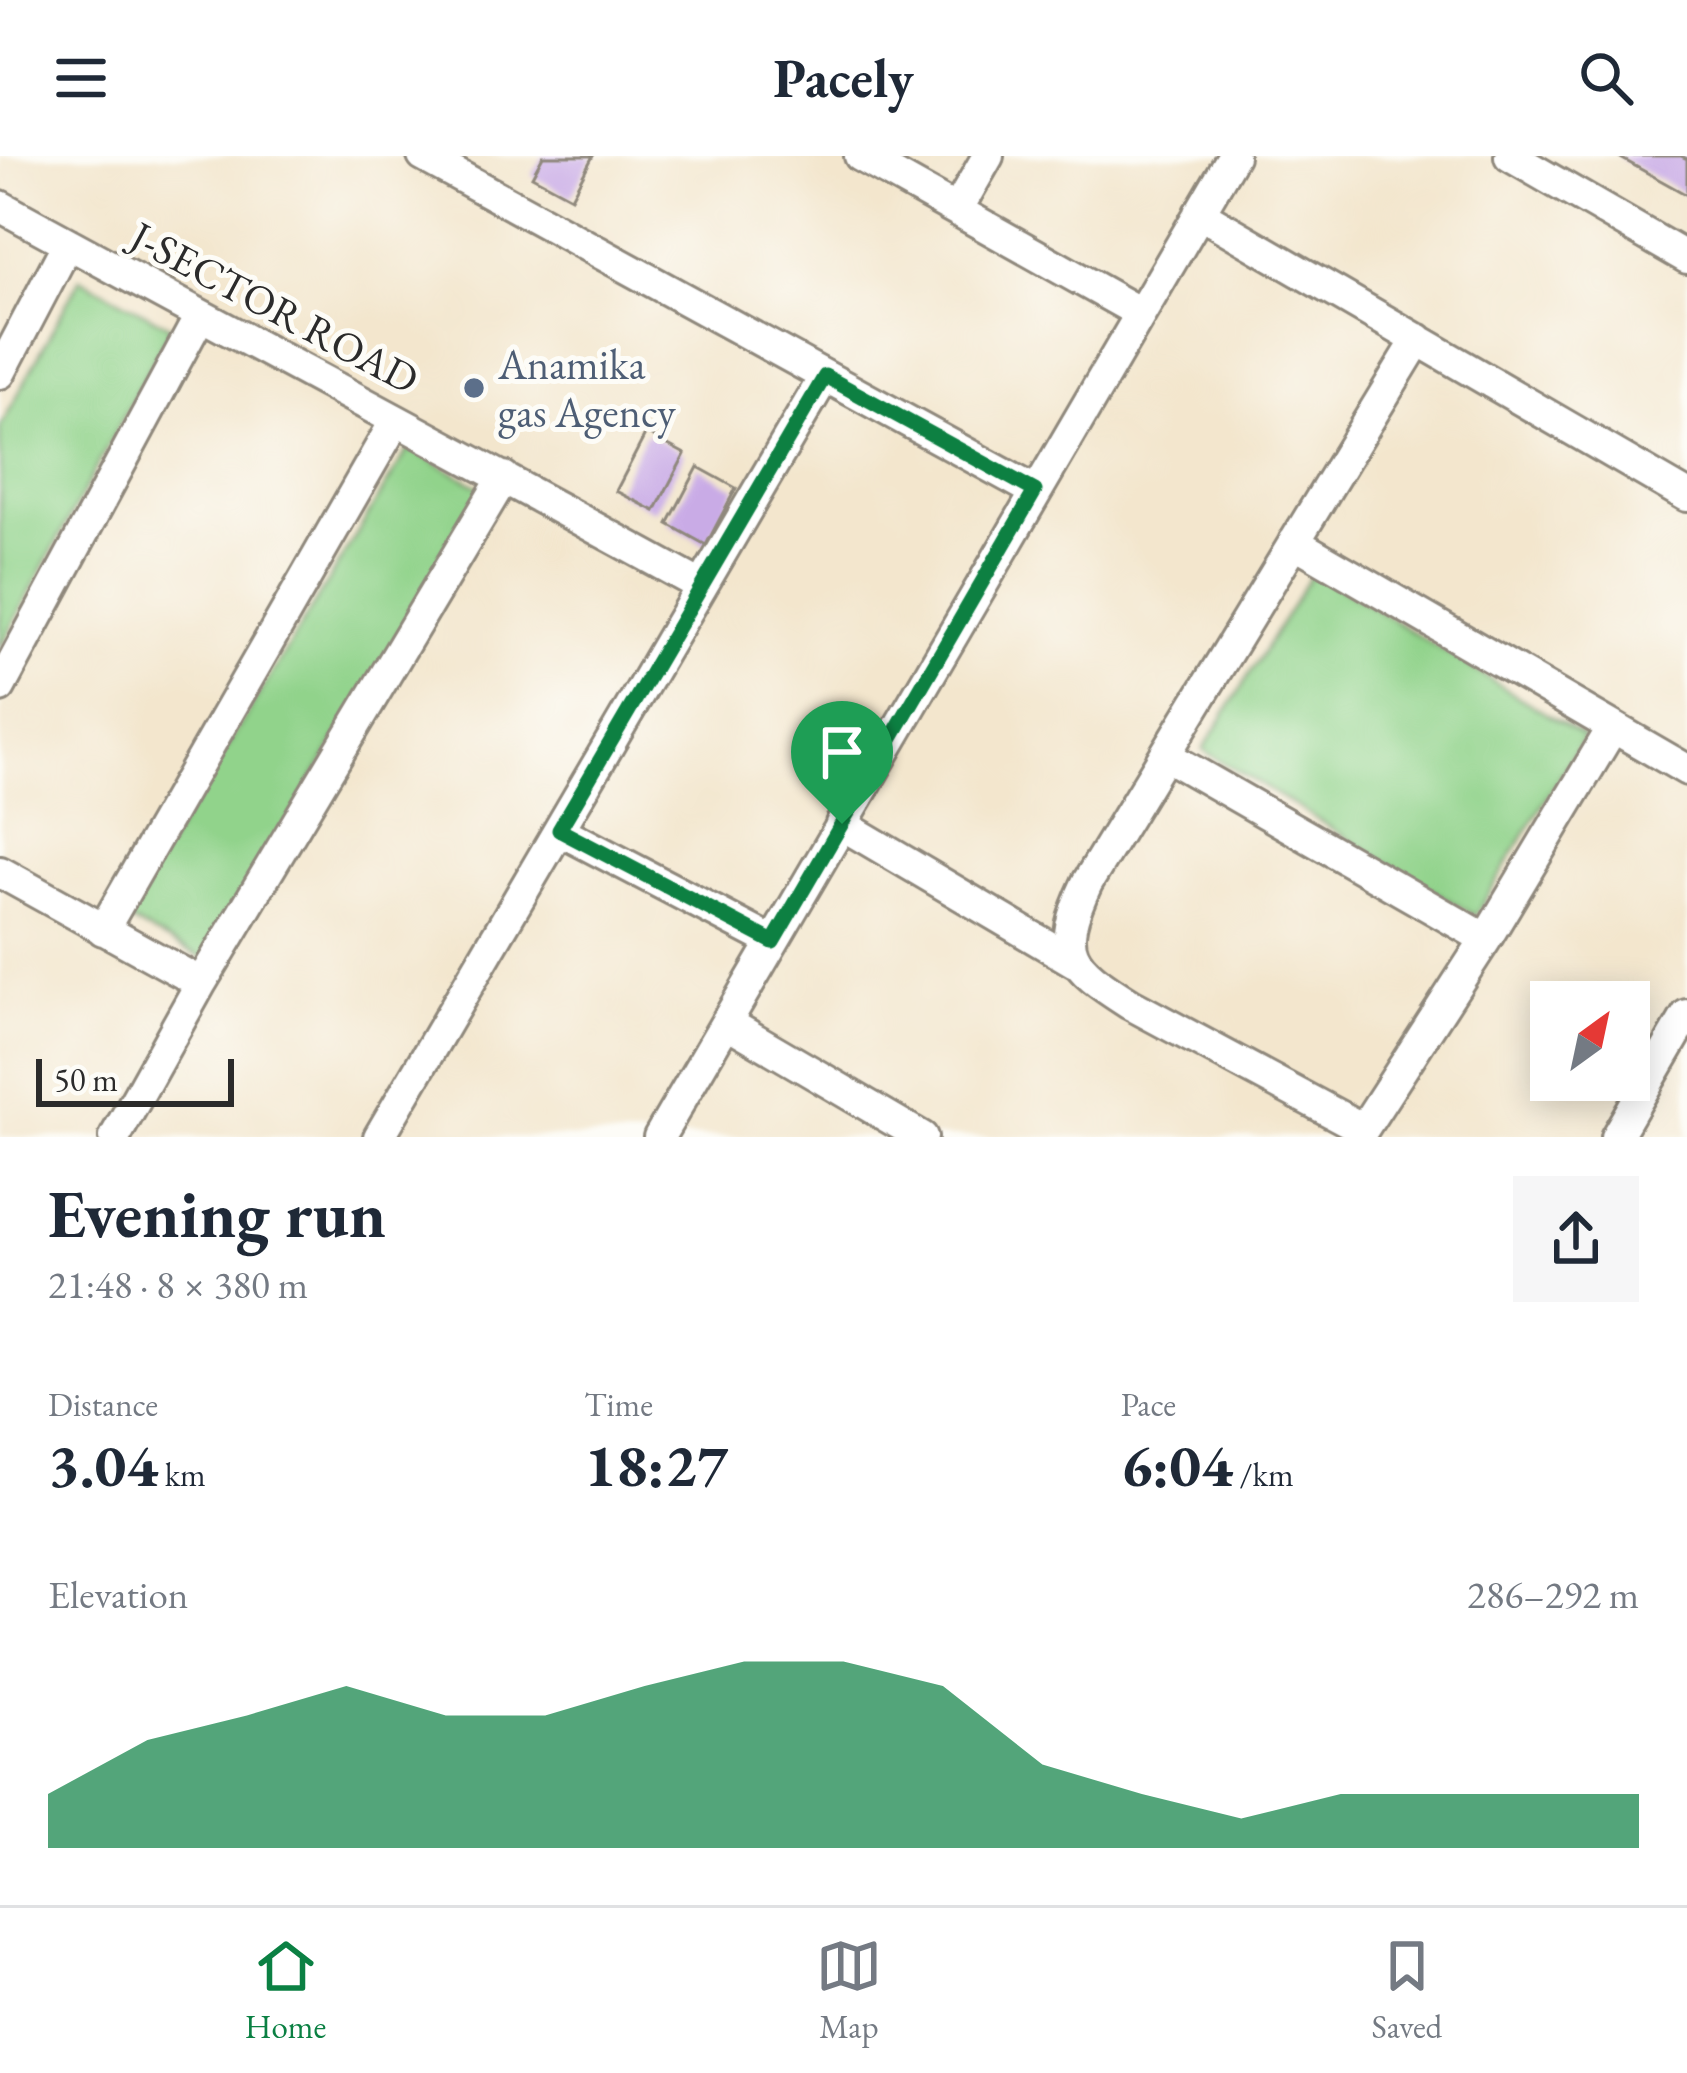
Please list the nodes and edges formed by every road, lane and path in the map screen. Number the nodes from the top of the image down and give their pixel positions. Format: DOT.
graph roads {
  1 [pos="423,156"];
  2 [pos="860,156"];
  3 [pos="988,156"];
  4 [pos="1233,156"];
  5 [pos="1510,156"];
  6 [pos="460,165"];
  7 [pos="0,206"];
  8 [pos="957,210"];
  9 [pos="1199,213"];
  10 [pos="68,243"];
  11 [pos="1683,246"];
  12 [pos="1140,313"];
  13 [pos="200,316"];
  14 [pos="1418,339"];
  15 [pos="0,373"];
  16 [pos="825,376"];
  17 [pos="396,420"];
  18 [pos="504,477"];
  19 [pos="1035,491"];
  20 [pos="1687,496"];
  21 [pos="1294,542"];
  22 [pos="701,586"];
  23 [pos="0,687"];
  24 [pos="1613,727"];
  25 [pos="1165,755"];
  26 [pos="1687,770"];
  27 [pos="842,824"];
  28 [pos="559,830"];
  29 [pos="0,872"];
  30 [pos="103,930"];
  31 [pos="1486,939"];
  32 [pos="773,942"];
  33 [pos="1075,962"];
  34 [pos="201,983"];
  35 [pos="1687,1015"];
  36 [pos="726,1022"];
  37 [pos="1360,1133"];
  38 [pos="115,1137"];
  39 [pos="379,1137"];
  40 [pos="659,1137"];
  41 [pos="922,1137"];
  42 [pos="1616,1137"];
  1 -- 6 [label="street"];
  2 -- 8 [label="street"];
  3 -- 8 [label="street"];
  4 -- 9 [label="street"];
  5 -- 11 [label="street"];
  6 -- 16 [label="street"];
  7 -- 10 [label="street, J-SECTOR ROAD"];
  8 -- 12 [label="street"];
  9 -- 12 [label="street"];
  9 -- 14 [label="street"];
  10 -- 13 [label="street, J-SECTOR ROAD"];
  10 -- 15 [label="street"];
  12 -- 19 [label="street"];
  13 -- 17 [label="street, J-SECTOR ROAD"];
  13 -- 23 [label="street"];
  14 -- 20 [label="street"];
  14 -- 21 [label="street"];
  16 -- 19 [label="street"];
  16 -- 22 [label="street"];
  17 -- 18 [label="street, J-SECTOR ROAD"];
  17 -- 30 [label="street"];
  18 -- 22 [label="street, J-SECTOR ROAD"];
  18 -- 34 [label="street"];
  19 -- 27 [label="street"];
  21 -- 24 [label="street"];
  21 -- 25 [label="street"];
  22 -- 28 [label="street"];
  24 -- 26 [label="street"];
  24 -- 31 [label="street"];
  25 -- 31 [label="street"];
  25 -- 33 [label="street"];
  27 -- 32 [label="street"];
  27 -- 33 [label="street"];
  28 -- 32 [label="street"];
  28 -- 39 [label="street"];
  29 -- 30 [label="street"];
  30 -- 34 [label="street"];
  31 -- 37 [label="street"];
  32 -- 36 [label="street"];
  33 -- 37 [label="street"];
  34 -- 38 [label="street"];
  35 -- 42 [label="street"];
  36 -- 40 [label="street"];
  36 -- 41 [label="street"];
}
